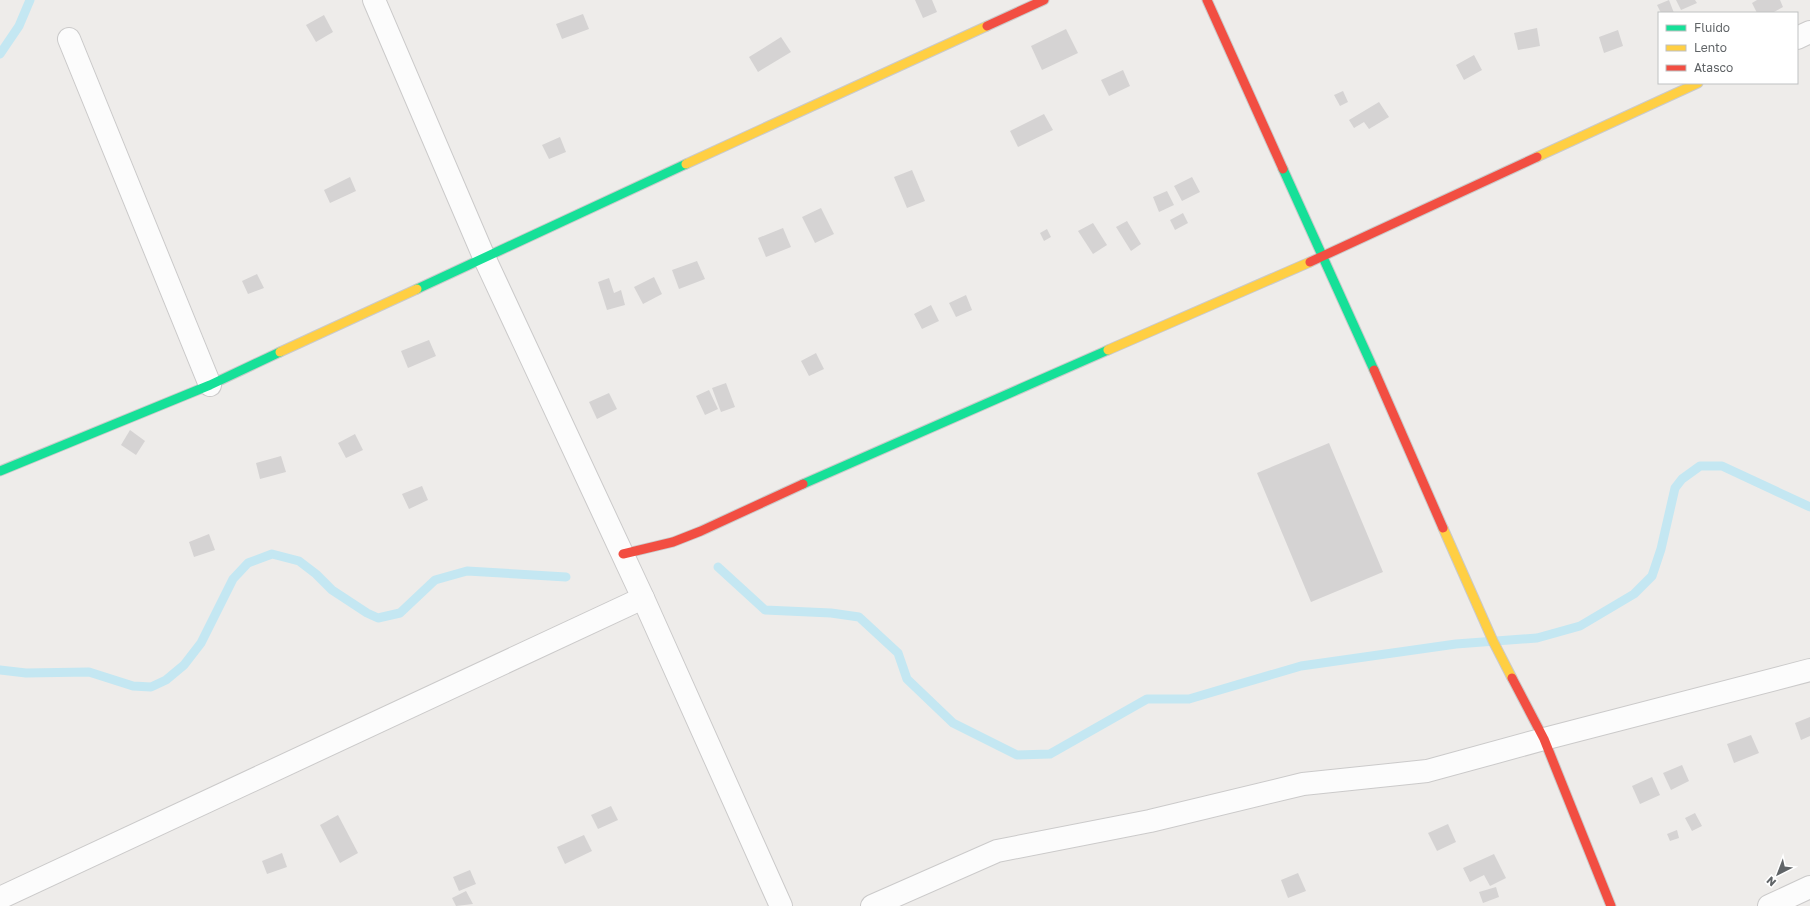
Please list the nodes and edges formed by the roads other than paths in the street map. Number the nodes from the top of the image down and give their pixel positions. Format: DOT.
graph roads {
  1 [pos="374,0"];
  2 [pos="1044,0"];
  3 [pos="1207,0"];
  4 [pos="1810,32"];
  5 [pos="1798,38"];
  6 [pos="69,39"];
  7 [pos="1696,84"];
  8 [pos="1323,256"];
  9 [pos="484,257"];
  10 [pos="210,385"];
  11 [pos="0,471"];
  12 [pos="623,554"];
  13 [pos="643,598"];
  14 [pos="1810,670"];
  15 [pos="1544,739"];
  16 [pos="1810,887"];
  17 [pos="0,898"];
  18 [pos="781,906"];
  19 [pos="872,906"];
  20 [pos="1611,906"];
  21 [pos="1769,906"];
  1 -- 9 [label="street"];
  2 -- 9 [label="street"];
  3 -- 8 [label="street"];
  4 -- 5 [label="street"];
  6 -- 10 [label="street"];
  7 -- 8 [label="street"];
  8 -- 12 [label="street"];
  8 -- 15 [label="street"];
  9 -- 10 [label="street"];
  9 -- 12 [label="street"];
  10 -- 11 [label="street"];
  12 -- 13 [label="street"];
  13 -- 17 [label="street"];
  13 -- 18 [label="street"];
  14 -- 15 [label="street"];
  15 -- 19 [label="street"];
  15 -- 20 [label="street"];
  16 -- 21 [label="street"];
}
